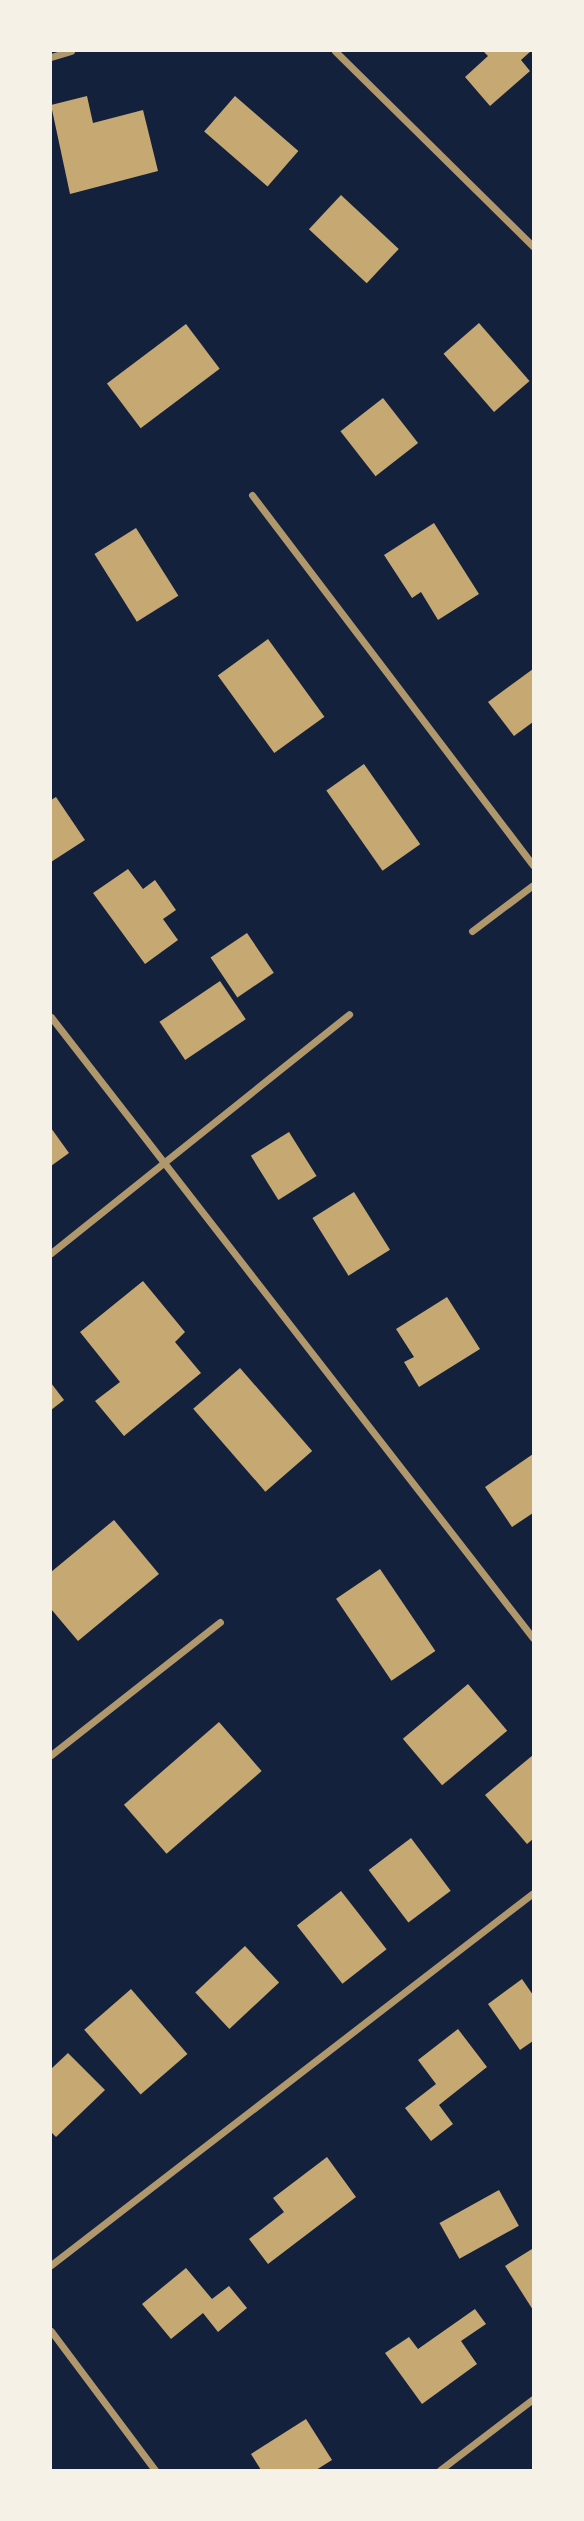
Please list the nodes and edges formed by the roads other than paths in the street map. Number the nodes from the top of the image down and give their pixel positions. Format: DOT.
graph roads {
  1 [pos="71,51"];
  2 [pos="335,51"];
  3 [pos="51,57"];
  4 [pos="533,246"];
  5 [pos="252,495"];
  6 [pos="533,865"];
  7 [pos="533,885"];
  8 [pos="472,932"];
  9 [pos="349,1014"];
  10 [pos="51,1017"];
  11 [pos="166,1164"];
  12 [pos="51,1252"];
  13 [pos="220,1622"];
  14 [pos="533,1638"];
  15 [pos="51,1755"];
  16 [pos="533,1893"];
  17 [pos="51,2264"];
  18 [pos="51,2331"];
  19 [pos="533,2399"];
  20 [pos="156,2470"];
  21 [pos="440,2470"];
  1 -- 3 [label="street"];
  2 -- 4 [label="street"];
  5 -- 6 [label="street"];
  7 -- 8 [label="street"];
  9 -- 11 [label="street"];
  10 -- 11 [label="street"];
  11 -- 12 [label="street"];
  11 -- 14 [label="street"];
  13 -- 15 [label="street"];
  16 -- 17 [label="street"];
  18 -- 20 [label="street"];
  19 -- 21 [label="street"];
}
